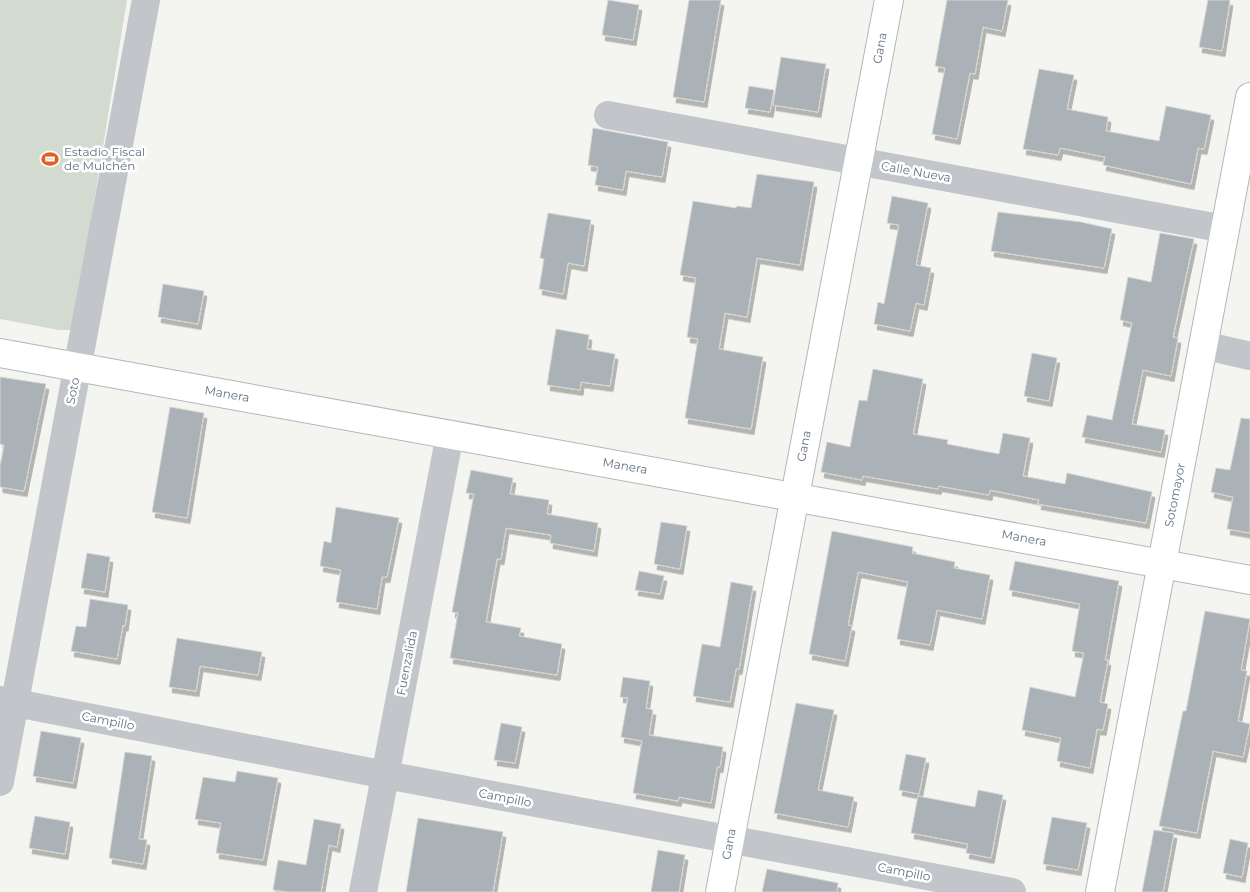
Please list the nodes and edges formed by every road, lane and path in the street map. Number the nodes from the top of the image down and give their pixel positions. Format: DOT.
graph roads {
  1 [pos="146,0"];
  2 [pos="889,0"];
  3 [pos="1250,97"];
  4 [pos="608,115"];
  5 [pos="858,161"];
  6 [pos="1225,229"];
  7 [pos="1203,345"];
  8 [pos="0,353"];
  9 [pos="1250,356"];
  10 [pos="78,367"];
  11 [pos="450,434"];
  12 [pos="795,497"];
  13 [pos="1162,563"];
  14 [pos="1250,580"];
  15 [pos="7,701"];
  16 [pos="386,775"];
  17 [pos="0,782"];
  18 [pos="730,840"];
  19 [pos="363,892"];
  20 [pos="720,892"];
  21 [pos="1012,892"];
  22 [pos="1100,892"];
  1 -- 10 [label="street, Soto"];
  2 -- 5 [label="street, Gana"];
  3 -- 6 [label="street, Sotomayor"];
  4 -- 5 [label="street, Calle Nueva"];
  5 -- 6 [label="street, Calle Nueva"];
  5 -- 12 [label="street, Gana"];
  6 -- 7 [label="street, Sotomayor"];
  7 -- 9 [label="street"];
  7 -- 13 [label="street, Sotomayor"];
  8 -- 10 [label="street, Manera"];
  10 -- 11 [label="street, Manera"];
  10 -- 15 [label="street, Soto"];
  11 -- 12 [label="street, Manera"];
  11 -- 16 [label="street, Fuenzalida"];
  12 -- 13 [label="street, Manera"];
  12 -- 18 [label="street, Gana"];
  13 -- 14 [label="street, Manera"];
  13 -- 22 [label="street, Sotomayor"];
  15 -- 16 [label="street, Campillo"];
  15 -- 17 [label="street, Soto"];
  16 -- 18 [label="street, Campillo"];
  16 -- 19 [label="street, Fuenzalida"];
  18 -- 20 [label="street, Gana"];
  18 -- 21 [label="street, Campillo"];
}
